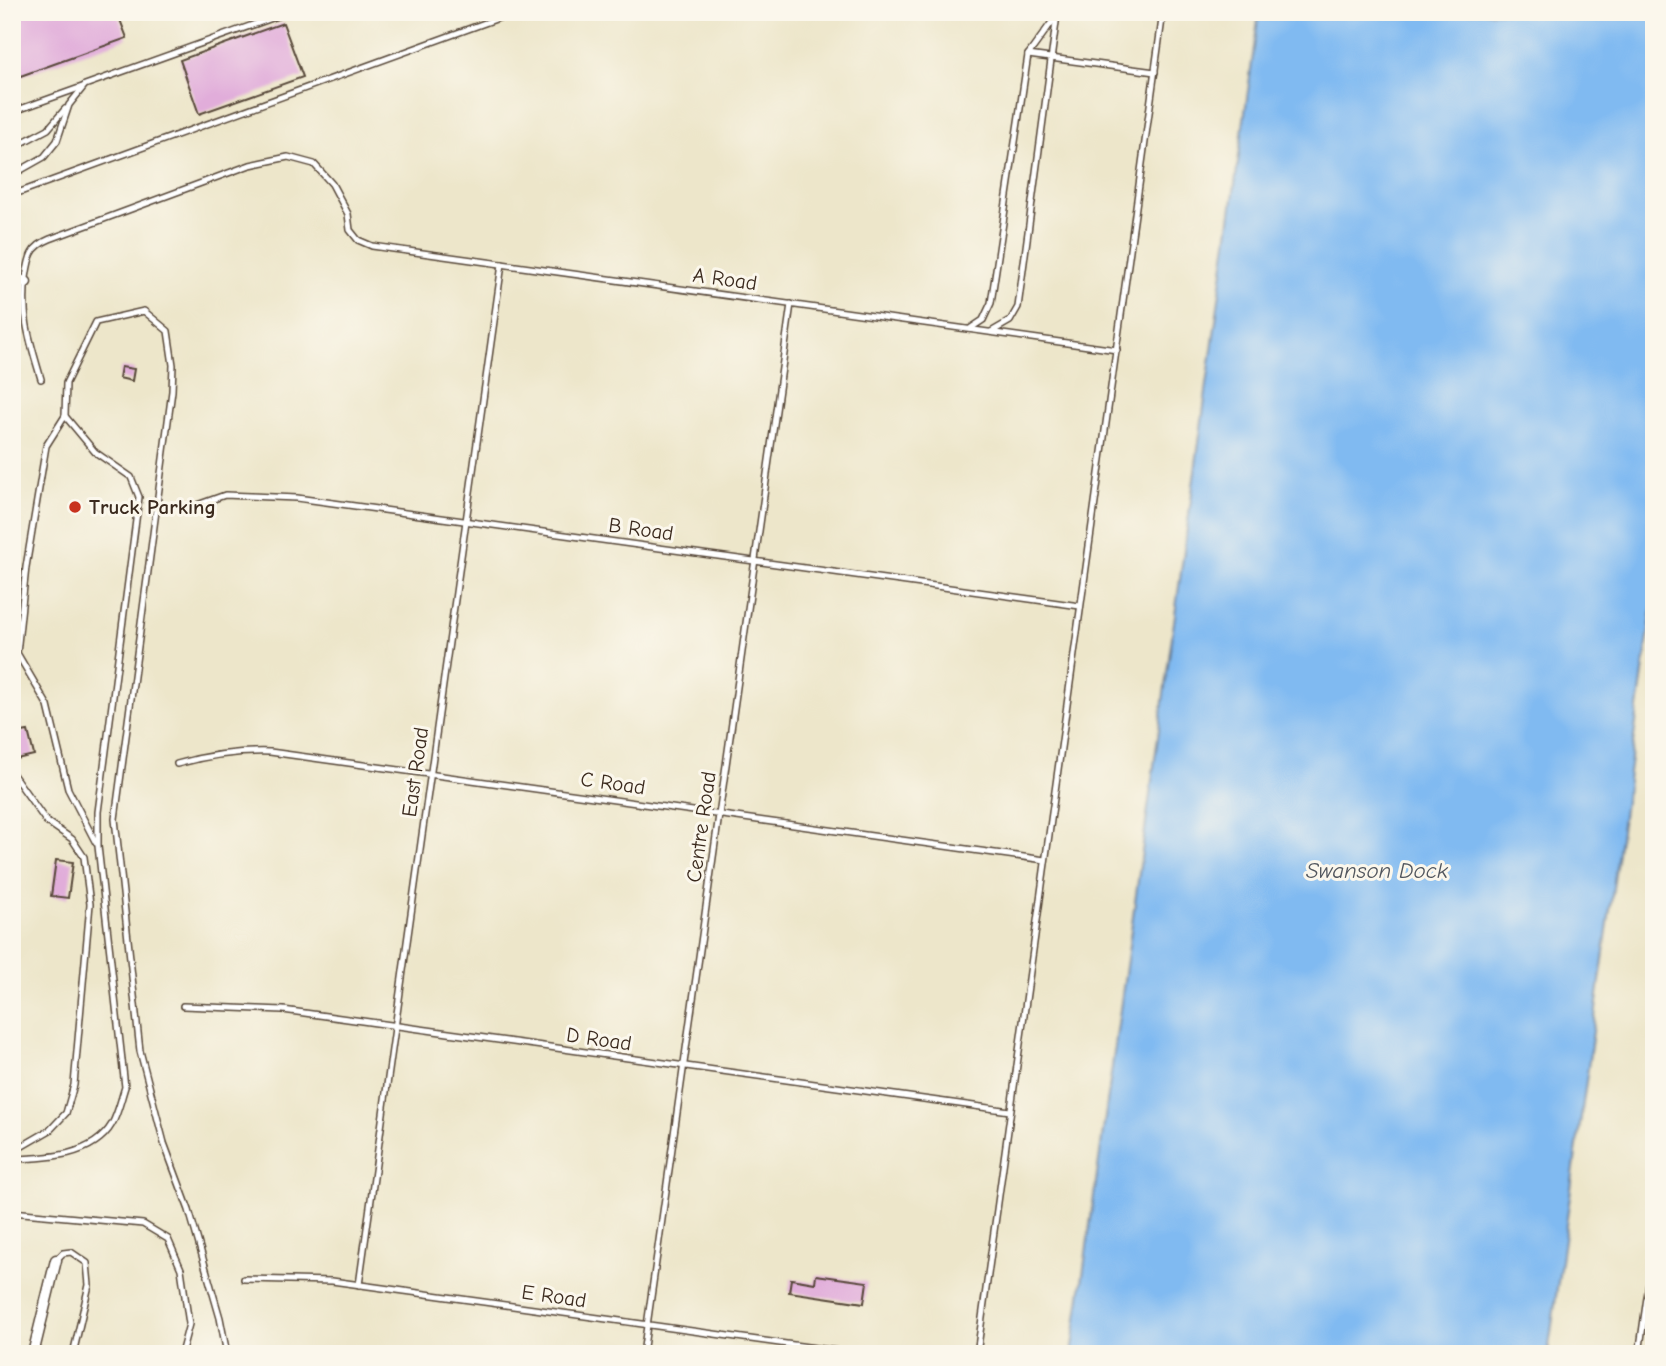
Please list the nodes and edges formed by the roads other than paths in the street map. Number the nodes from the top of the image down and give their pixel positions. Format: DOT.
graph roads {
  1 [pos="289,12"];
  2 [pos="515,12"];
  3 [pos="1163,12"];
  4 [pos="1057,14"];
  5 [pos="1028,55"];
  6 [pos="1052,58"];
  7 [pos="1155,72"];
  8 [pos="85,85"];
  9 [pos="69,105"];
  10 [pos="12,112"];
  11 [pos="12,148"];
  12 [pos="12,175"];
  13 [pos="12,195"];
  14 [pos="502,264"];
  15 [pos="12,278"];
  16 [pos="26,282"];
  17 [pos="12,286"];
  18 [pos="791,304"];
  19 [pos="964,329"];
  20 [pos="990,332"];
  21 [pos="1116,350"];
  22 [pos="41,379"];
  23 [pos="65,415"];
  24 [pos="197,505"];
  25 [pos="466,521"];
  26 [pos="755,560"];
  27 [pos="1080,606"];
  28 [pos="177,764"];
  29 [pos="12,773"];
  30 [pos="431,774"];
  31 [pos="719,813"];
  32 [pos="98,846"];
  33 [pos="1045,860"];
  34 [pos="183,1006"];
  35 [pos="395,1026"];
  36 [pos="684,1067"];
  37 [pos="1010,1111"];
  38 [pos="12,1152"];
  39 [pos="12,1159"];
  40 [pos="12,1212"];
  41 [pos="1654,1248"];
  42 [pos="56,1260"];
  43 [pos="244,1279"];
  44 [pos="359,1284"];
  45 [pos="1644,1314"];
  46 [pos="1654,1315"];
  47 [pos="647,1326"];
  48 [pos="33,1354"];
  49 [pos="73,1354"];
  50 [pos="181,1354"];
  51 [pos="227,1354"];
  52 [pos="643,1354"];
  53 [pos="859,1354"];
  54 [pos="977,1354"];
  55 [pos="1639,1354"];
  1 -- 8 [label="lane"];
  2 -- 13 [label="lane"];
  3 -- 7 [label="lane"];
  4 -- 5 [label="lane"];
  4 -- 6 [label="lane"];
  5 -- 6 [label="lane"];
  5 -- 19 [label="lane"];
  6 -- 7 [label="lane"];
  6 -- 20 [label="lane"];
  7 -- 21 [label="lane"];
  8 -- 9 [label="lane"];
  8 -- 10 [label="lane"];
  9 -- 11 [label="lane"];
  9 -- 12 [label="lane"];
  14 -- 16 [label="lane, A Road"];
  14 -- 18 [label="lane, A Road"];
  14 -- 25 [label="lane, East Road"];
  15 -- 16 [label="street"];
  16 -- 17 [label="street"];
  16 -- 22 [label="lane, A Road"];
  18 -- 19 [label="lane, A Road"];
  18 -- 26 [label="lane, Centre Road"];
  19 -- 20 [label="lane, A Road"];
  20 -- 21 [label="lane, A Road"];
  21 -- 27 [label="lane"];
  23 -- 32 [label="lane"];
  23 -- 32 [label="lane"];
  23 -- 51 [label="lane"];
  24 -- 25 [label="lane, B Road"];
  25 -- 26 [label="lane, B Road"];
  25 -- 30 [label="lane, East Road"];
  26 -- 27 [label="lane, B Road"];
  26 -- 31 [label="lane, Centre Road"];
  27 -- 33 [label="lane"];
  28 -- 30 [label="lane, C Road"];
  29 -- 38 [label="lane"];
  30 -- 31 [label="lane, C Road"];
  30 -- 35 [label="lane, East Road"];
  31 -- 33 [label="lane, C Road"];
  31 -- 36 [label="lane, Centre Road"];
  32 -- 39 [label="lane"];
  33 -- 37 [label="lane"];
  34 -- 35 [label="lane, D Road"];
  35 -- 36 [label="lane, D Road"];
  35 -- 44 [label="lane, East Road"];
  36 -- 37 [label="lane, D Road"];
  36 -- 47 [label="lane, Centre Road"];
  37 -- 54 [label="lane"];
  40 -- 50 [label="lane"];
  41 -- 45 [label="lane"];
  42 -- 48 [label="street"];
  42 -- 49 [label="lane"];
  43 -- 44 [label="lane, E Road"];
  44 -- 47 [label="lane, E Road"];
  45 -- 46 [label="lane"];
  45 -- 55 [label="lane"];
  47 -- 52 [label="lane, Centre Road"];
  47 -- 53 [label="lane, E Road"];
}
